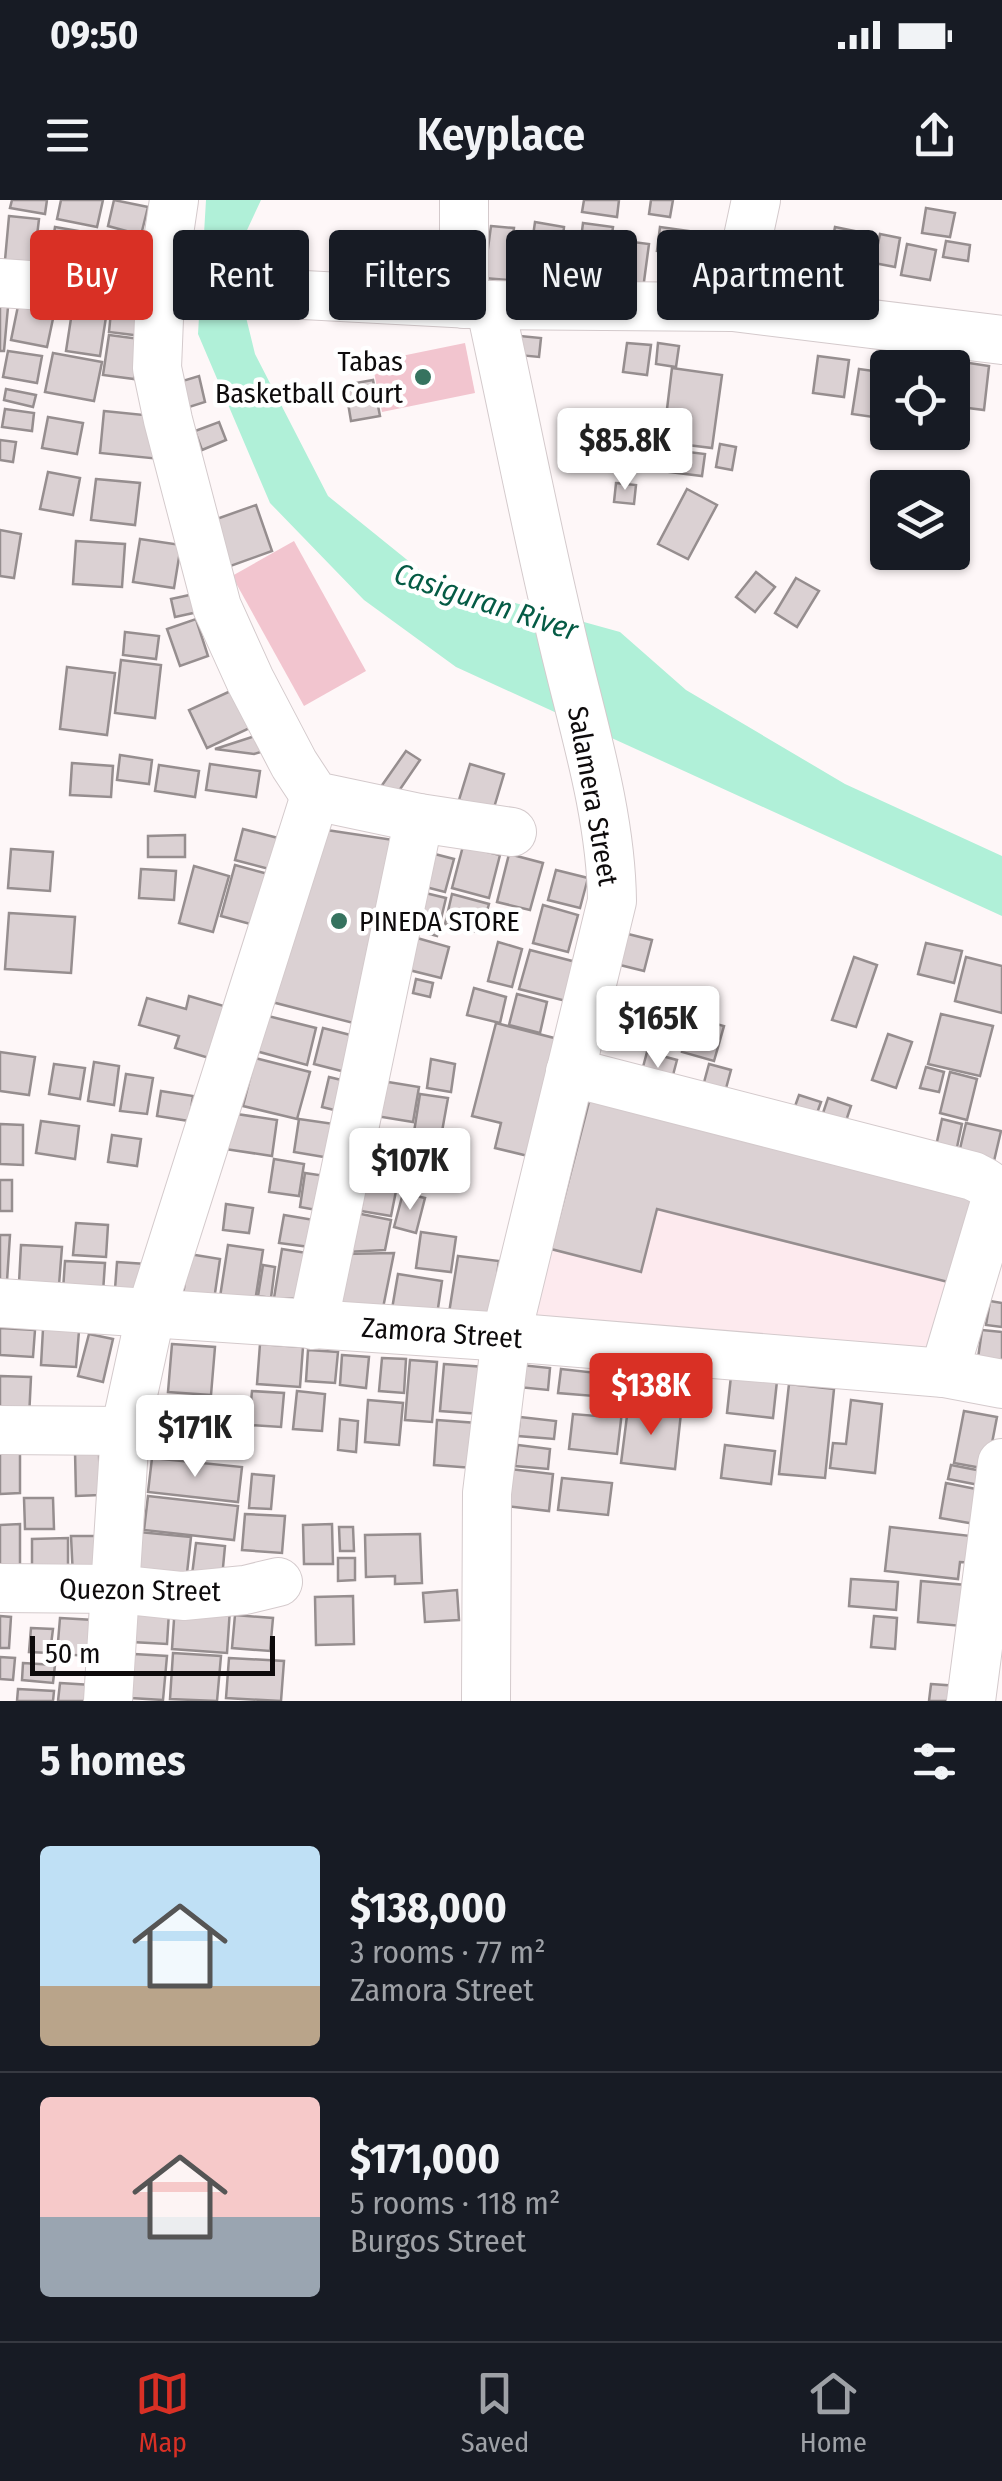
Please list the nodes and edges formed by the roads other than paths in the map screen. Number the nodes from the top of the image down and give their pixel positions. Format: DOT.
graph roads {
  1 [pos="174,200"];
  2 [pos="464,200"];
  3 [pos="756,200"];
  4 [pos="468,230"];
  5 [pos="750,230"];
  6 [pos="0,283"];
  7 [pos="160,294"];
  8 [pos="486,305"];
  9 [pos="657,306"];
  10 [pos="481,320"];
  11 [pos="839,320"];
  12 [pos="1002,340"];
  13 [pos="315,796"];
  14 [pos="419,818"];
  15 [pos="512,832"];
  16 [pos="570,1072"];
  17 [pos="0,1303"];
  18 [pos="151,1312"];
  19 [pos="313,1324"];
  20 [pos="506,1337"];
  21 [pos="944,1373"];
  22 [pos="1002,1384"];
  23 [pos="0,1430"];
  24 [pos="125,1432"];
  25 [pos="1002,1464"];
  26 [pos="278,1582"];
  27 [pos="0,1588"];
  28 [pos="116,1589"];
  29 [pos="108,1701"];
  30 [pos="486,1701"];
  31 [pos="971,1701"];
  1 -- 7 [label="street"];
  2 -- 4 [label="street, Salamera Street"];
  3 -- 5 [label="street"];
  6 -- 7 [label="street"];
  7 -- 13 [label="street"];
  8 -- 9 [label="street"];
  10 -- 16 [label="street, Salamera Street"];
  11 -- 12 [label="street"];
  13 -- 14 [label="street"];
  13 -- 18 [label="street"];
  14 -- 15 [label="street"];
  14 -- 19 [label="street"];
  16 -- 20 [label="street, Salamera Street"];
  16 -- 21 [label="street"];
  17 -- 18 [label="street, Zamora Street"];
  18 -- 19 [label="street, Zamora Street"];
  18 -- 24 [label="street"];
  19 -- 20 [label="street, Zamora Street"];
  20 -- 21 [label="street, Zamora Street"];
  20 -- 30 [label="street, Salamera Street"];
  21 -- 22 [label="street, Zamora Street"];
  23 -- 24 [label="street"];
  24 -- 28 [label="street"];
  25 -- 31 [label="street"];
  26 -- 28 [label="street, Quezon Street"];
  27 -- 28 [label="street, Quezon Street"];
  28 -- 29 [label="street"];
}
